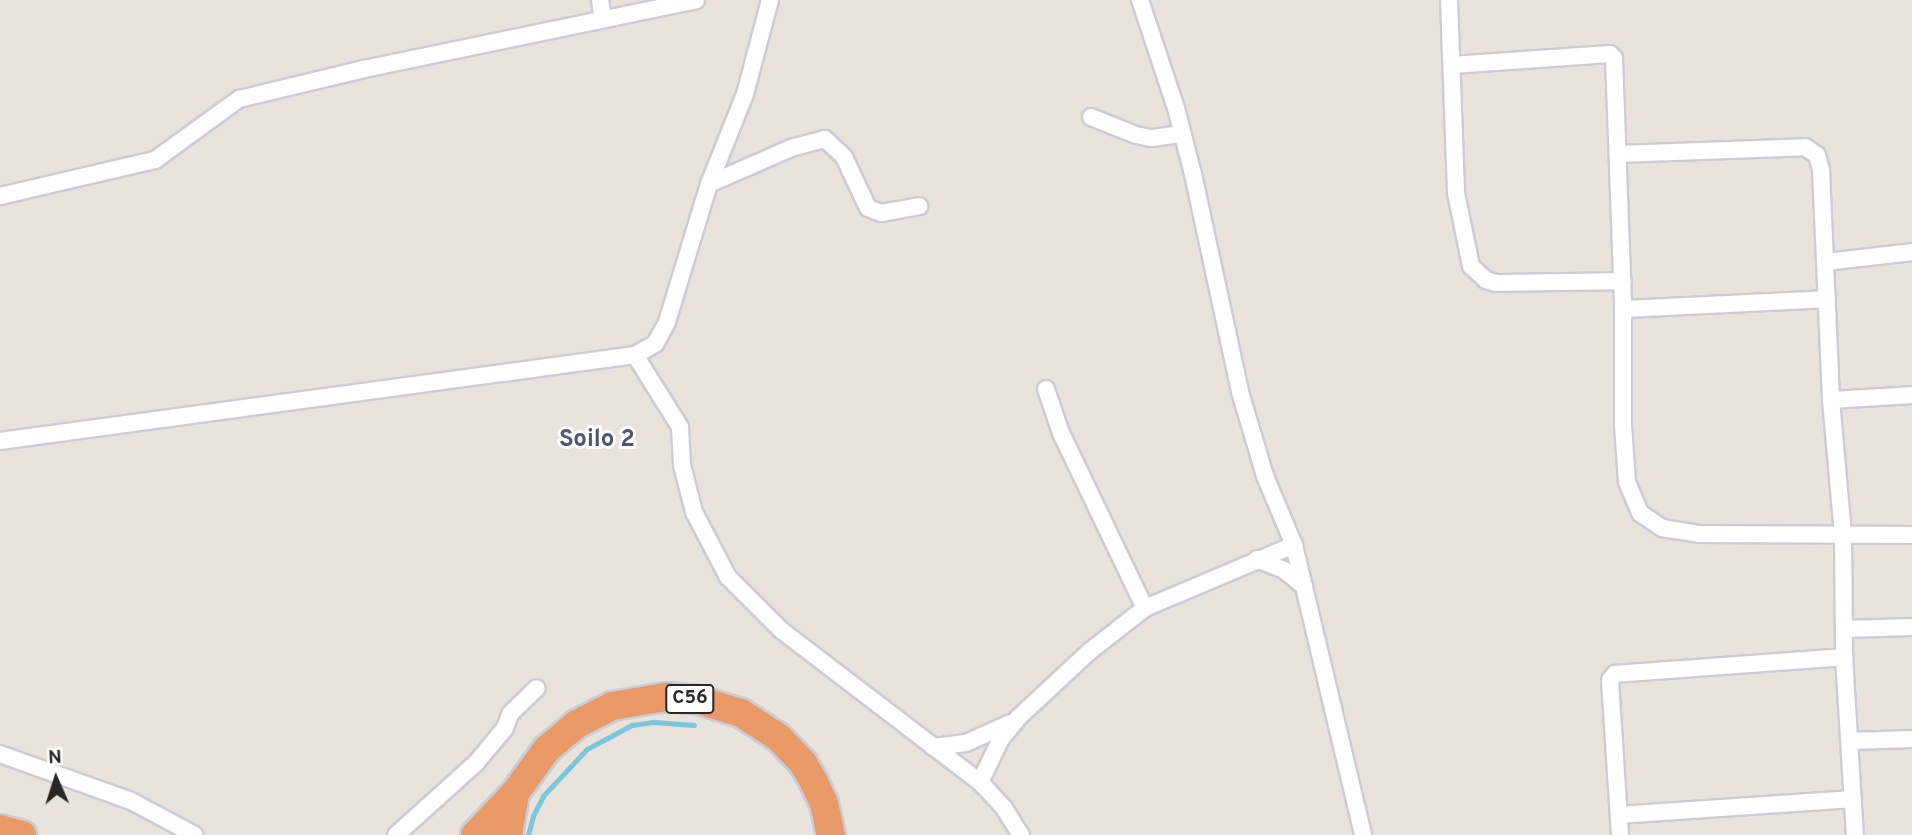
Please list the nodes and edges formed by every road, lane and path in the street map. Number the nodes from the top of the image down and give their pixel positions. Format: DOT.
graph roads {
  1 [pos="600,0"];
  2 [pos="696,0"];
  3 [pos="770,0"];
  4 [pos="1140,0"];
  5 [pos="1449,0"];
  6 [pos="603,18"];
  7 [pos="1452,65"];
  8 [pos="1091,117"];
  9 [pos="1182,134"];
  10 [pos="1618,154"];
  11 [pos="709,184"];
  12 [pos="0,197"];
  13 [pos="919,206"];
  14 [pos="1912,251"];
  15 [pos="1826,261"];
  16 [pos="1623,281"];
  17 [pos="1827,299"];
  18 [pos="1623,309"];
  19 [pos="635,355"];
  20 [pos="1046,389"];
  21 [pos="1912,395"];
  22 [pos="1832,400"];
  23 [pos="0,441"];
  24 [pos="1843,534"];
  25 [pos="1912,535"];
  26 [pos="1294,545"];
  27 [pos="1257,559"];
  28 [pos="1304,586"];
  29 [pos="1145,608"];
  30 [pos="1912,627"];
  31 [pos="1844,629"];
  32 [pos="1844,657"];
  33 [pos="537,688"];
  34 [pos="1019,717"];
  35 [pos="1912,739"];
  36 [pos="1850,741"];
  37 [pos="933,747"];
  38 [pos="0,754"];
  39 [pos="980,782"];
  40 [pos="515,793"];
  41 [pos="1852,799"];
  42 [pos="1619,815"];
  43 [pos="0,830"];
  44 [pos="8,835"];
  45 [pos="22,835"];
  46 [pos="195,835"];
  47 [pos="396,835"];
  48 [pos="475,835"];
  49 [pos="508,835"];
  50 [pos="831,835"];
  51 [pos="1021,835"];
  52 [pos="1363,835"];
  53 [pos="1620,835"];
  54 [pos="1855,835"];
  1 -- 6 [label="street"];
  2 -- 6 [label="street"];
  3 -- 11 [label="street"];
  4 -- 9 [label="street"];
  5 -- 7 [label="street"];
  6 -- 12 [label="street"];
  7 -- 10 [label="street"];
  7 -- 16 [label="street"];
  8 -- 9 [label="street"];
  9 -- 26 [label="street"];
  10 -- 15 [label="street"];
  10 -- 16 [label="street"];
  11 -- 13 [label="street"];
  11 -- 19 [label="street"];
  14 -- 15 [label="street"];
  15 -- 17 [label="street"];
  16 -- 18 [label="street"];
  17 -- 18 [label="street"];
  17 -- 22 [label="street"];
  18 -- 24 [label="street"];
  19 -- 23 [label="street"];
  19 -- 37 [label="street"];
  20 -- 29 [label="street"];
  21 -- 22 [label="street"];
  22 -- 24 [label="street"];
  24 -- 25 [label="street"];
  24 -- 31 [label="street"];
  26 -- 27 [label="street"];
  26 -- 28 [label="street"];
  27 -- 28 [label="street"];
  27 -- 29 [label="street"];
  28 -- 52 [label="street"];
  29 -- 34 [label="street"];
  30 -- 31 [label="street"];
  31 -- 32 [label="street"];
  32 -- 36 [label="street"];
  32 -- 42 [label="street"];
  33 -- 47 [label="street"];
  34 -- 37 [label="street"];
  34 -- 39 [label="street"];
  35 -- 36 [label="street"];
  36 -- 41 [label="street"];
  37 -- 39 [label="street"];
  38 -- 46 [label="street"];
  39 -- 51 [label="street"];
  40 -- 48 [label="highway"];
  40 -- 49 [label="highway"];
  40 -- 50 [label="highway, C56"];
  41 -- 42 [label="street"];
  41 -- 54 [label="street"];
  42 -- 53 [label="street"];
  43 -- 44 [label="highway"];
  43 -- 45 [label="highway"];
}
